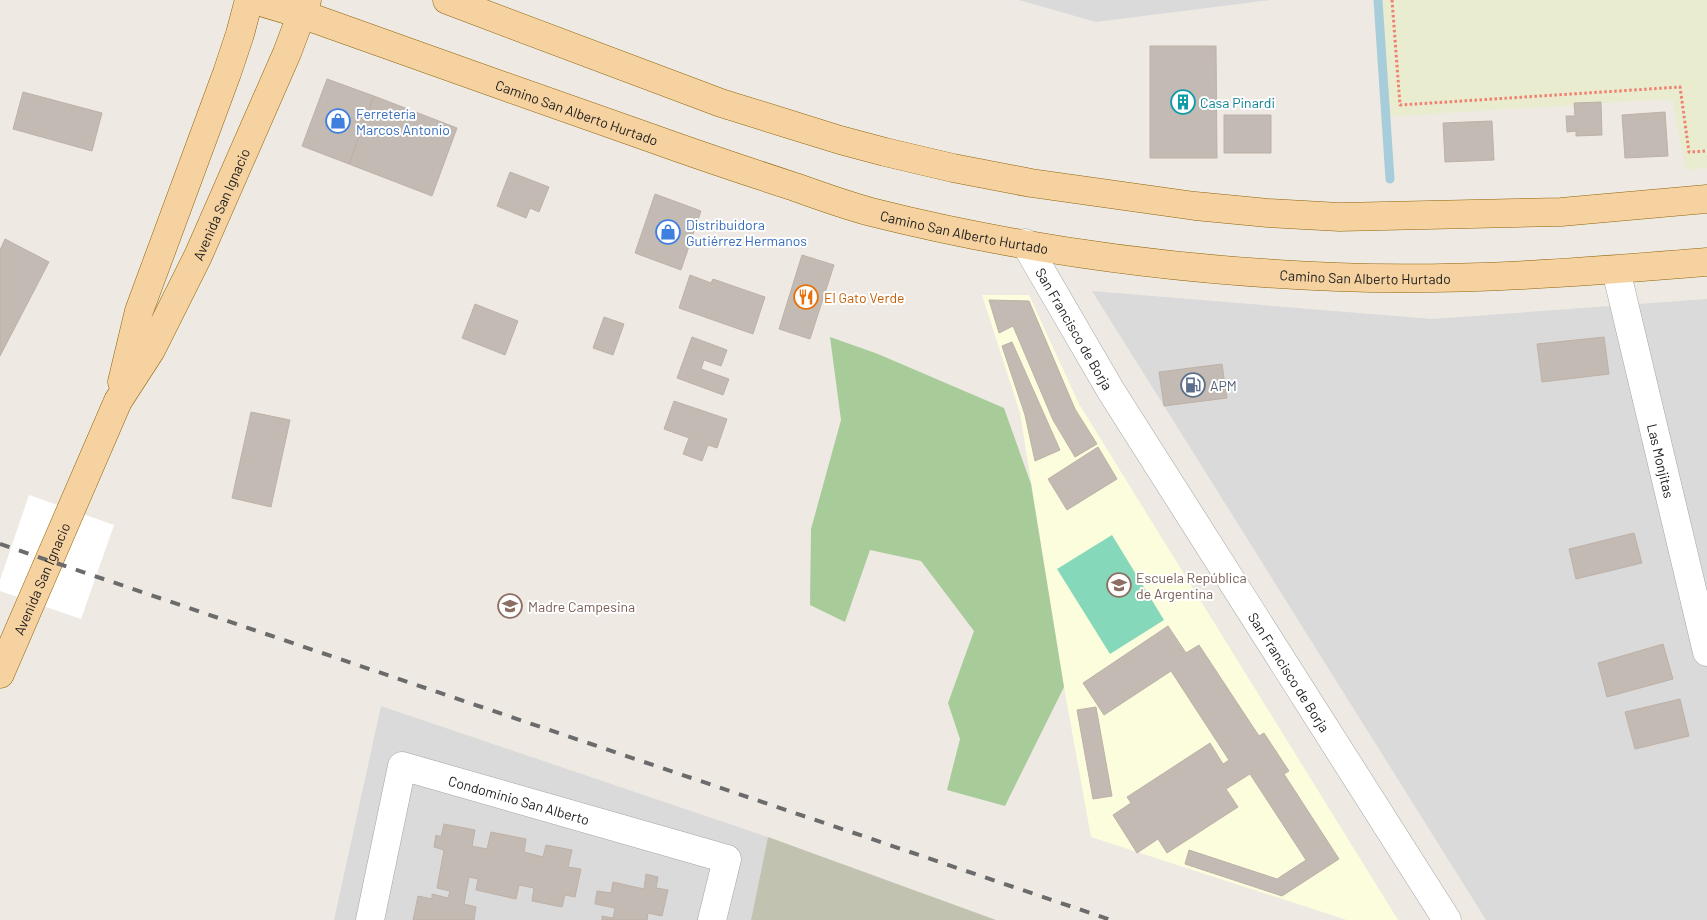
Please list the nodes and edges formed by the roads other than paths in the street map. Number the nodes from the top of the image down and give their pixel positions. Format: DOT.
graph roads {
  1 [pos="249,0"];
  2 [pos="254,0"];
  3 [pos="447,0"];
  4 [pos="304,7"];
  5 [pos="1707,199"];
  6 [pos="1025,243"];
  7 [pos="1707,262"];
  8 [pos="1616,270"];
  9 [pos="118,401"];
  10 [pos="1707,652"];
  11 [pos="0,674"];
  12 [pos="370,920"];
  13 [pos="712,920"];
  14 [pos="1447,920"];
  1 -- 9 [label="main road, Avenida San Ignacio"];
  2 -- 4 [label="main road, Camino San Alberto Hurtado"];
  3 -- 5 [label="main road"];
  4 -- 6 [label="main road, Camino San Alberto Hurtado"];
  4 -- 9 [label="main road, Avenida San Ignacio"];
  6 -- 8 [label="main road, Camino San Alberto Hurtado"];
  6 -- 14 [label="street, San Francisco de Borja"];
  7 -- 8 [label="main road, Camino San Alberto Hurtado"];
  8 -- 10 [label="street, Las Monjitas"];
  9 -- 11 [label="main road, Avenida San Ignacio"];
  12 -- 13 [label="street, Condominio San Alberto"];
}
